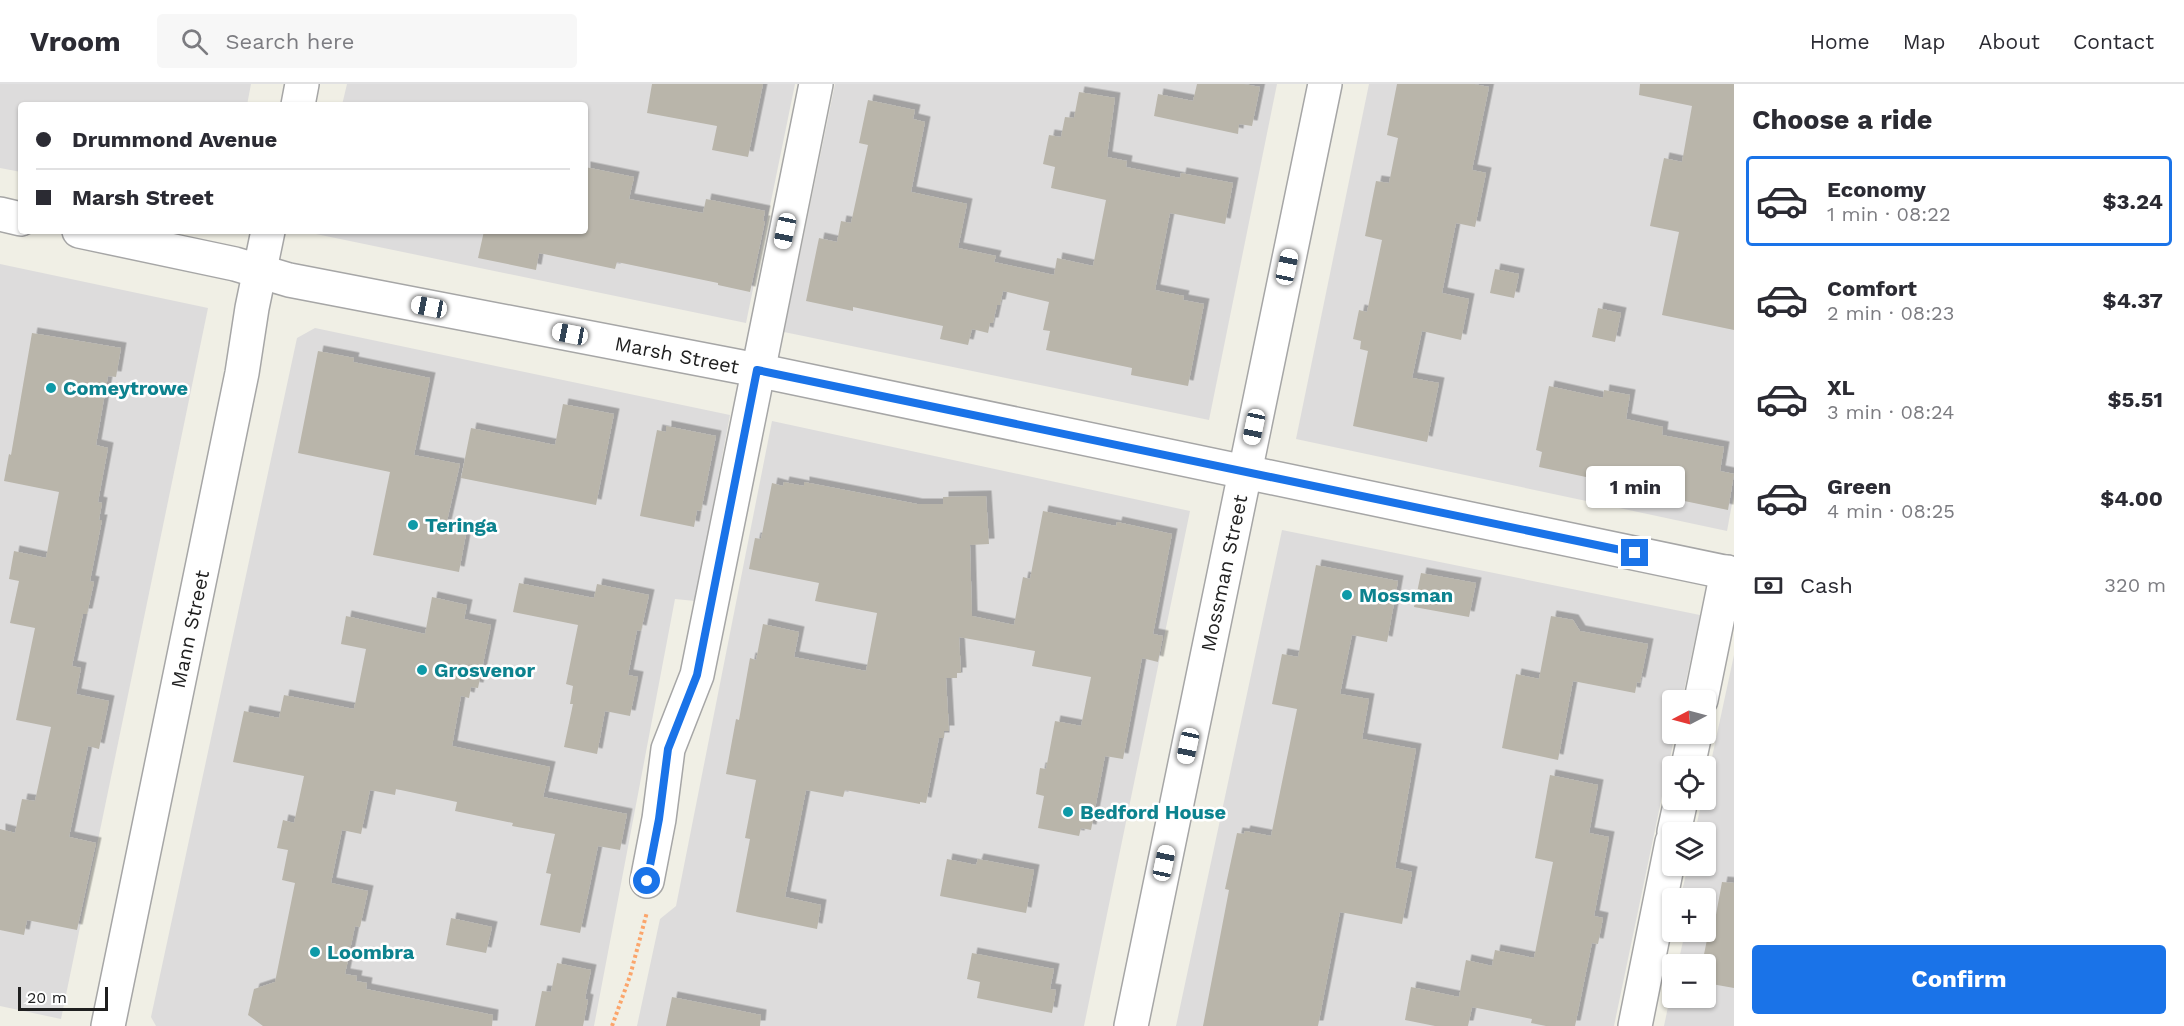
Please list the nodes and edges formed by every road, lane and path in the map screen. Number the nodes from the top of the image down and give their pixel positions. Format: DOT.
graph roads {
  1 [pos="302,84"];
  2 [pos="816,84"];
  3 [pos="1325,84"];
  4 [pos="299,102"];
  5 [pos="0,214"];
  6 [pos="18,218"];
  7 [pos="93,234"];
  8 [pos="267,234"];
  9 [pos="260,271"];
  10 [pos="757,370"];
  11 [pos="1245,472"];
  12 [pos="1731,573"];
  13 [pos="1703,690"];
  14 [pos="1665,876"];
  15 [pos="647,896"];
  16 [pos="108,1026"];
  17 [pos="612,1026"];
  18 [pos="1131,1026"];
  19 [pos="1635,1026"];
  1 -- 4 [label="street"];
  2 -- 10 [label="street"];
  3 -- 11 [label="street, Mossman Street"];
  5 -- 6 [label="street"];
  7 -- 9 [label="street, Marsh Street"];
  8 -- 9 [label="street, Mann Street"];
  9 -- 10 [label="street, Marsh Street"];
  9 -- 16 [label="street, Mann Street"];
  10 -- 11 [label="street, Marsh Street"];
  10 -- 15 [label="street"];
  11 -- 12 [label="street, Marsh Street"];
  11 -- 18 [label="street, Mossman Street"];
  12 -- 13 [label="street"];
  14 -- 19 [label="street"];
  15 -- 17 [label="path"];
}
